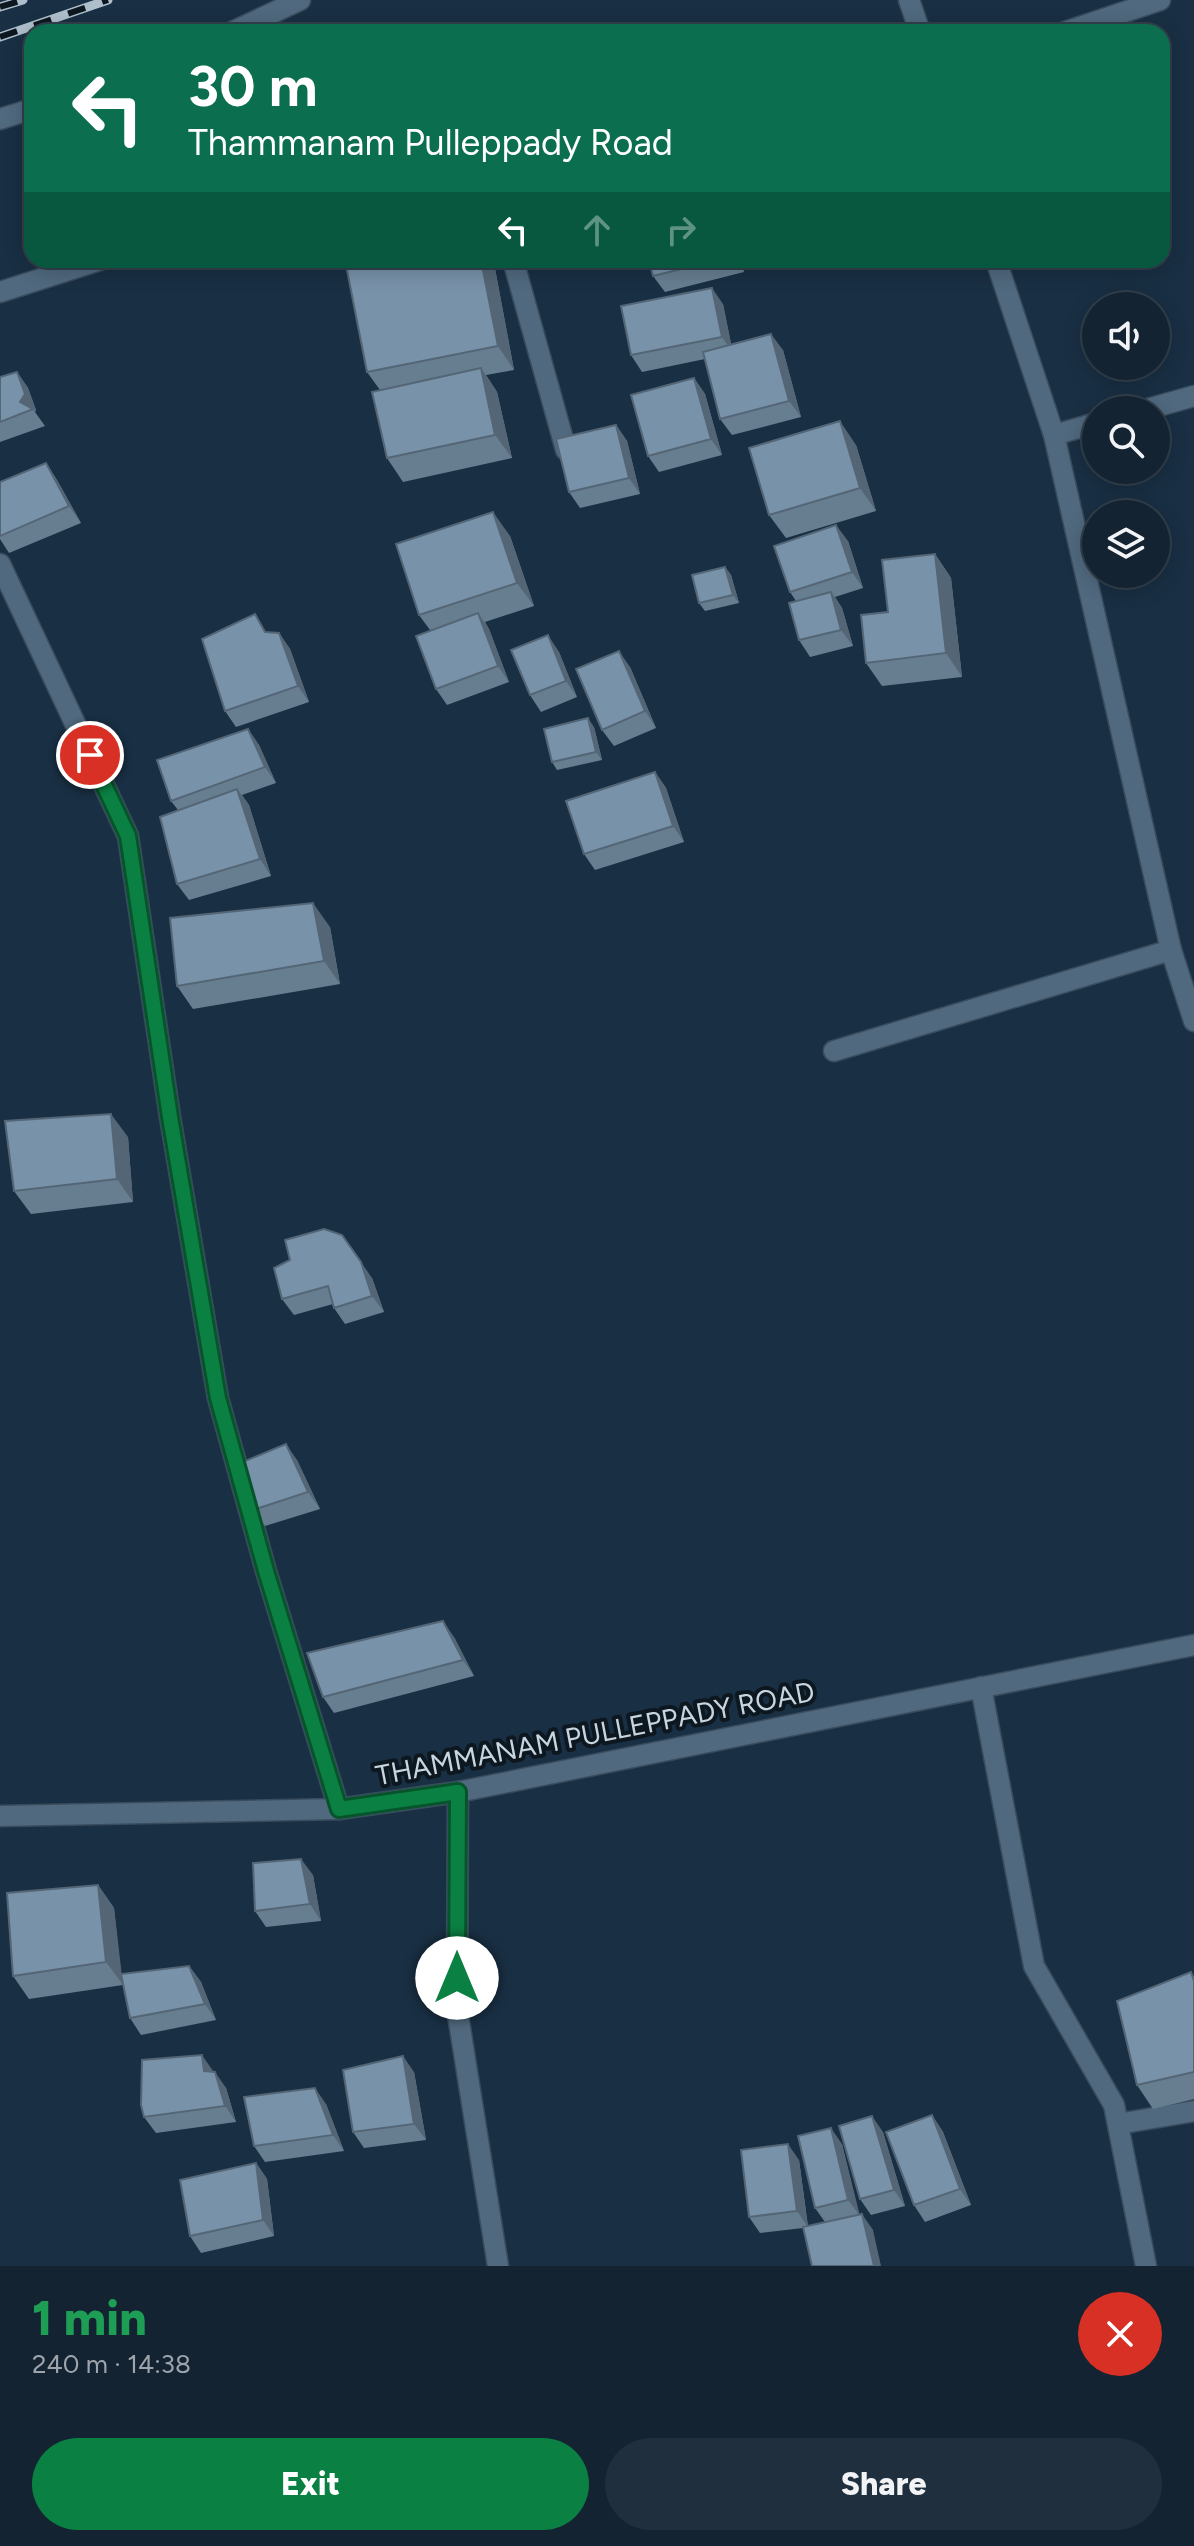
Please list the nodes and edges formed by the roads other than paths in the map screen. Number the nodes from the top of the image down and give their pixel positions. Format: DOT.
graph roads {
  1 [pos="300,0"];
  2 [pos="909,0"];
  3 [pos="1160,0"];
  4 [pos="249,24"];
  5 [pos="917,24"];
  6 [pos="1089,24"];
  7 [pos="24,112"];
  8 [pos="0,119"];
  9 [pos="75,268"];
  10 [pos="515,268"];
  11 [pos="999,268"];
  12 [pos="0,292"];
  13 [pos="1194,396"];
  14 [pos="1170,403"];
  15 [pos="1082,427"];
  16 [pos="1054,435"];
  17 [pos="566,450"];
  18 [pos="0,564"];
  19 [pos="1171,950"];
  20 [pos="1194,1021"];
  21 [pos="834,1051"];
  22 [pos="1194,1645"];
  23 [pos="981,1687"];
  24 [pos="458,1792"];
  25 [pos="339,1809"];
  26 [pos="0,1816"];
  27 [pos="1194,2111"];
  28 [pos="1118,2124"];
  29 [pos="498,2266"];
  30 [pos="1146,2266"];
  1 -- 4 [label="street"];
  2 -- 5 [label="street"];
  3 -- 6 [label="street"];
  7 -- 8 [label="street"];
  9 -- 12 [label="street"];
  10 -- 17 [label="street"];
  11 -- 16 [label="street"];
  13 -- 14 [label="street"];
  15 -- 16 [label="street"];
  16 -- 19 [label="street"];
  18 -- 25 [label="street"];
  19 -- 20 [label="street"];
  19 -- 21 [label="street"];
  22 -- 23 [label="street, THAMMANAM PULLEPPADY ROAD"];
  23 -- 24 [label="street, THAMMANAM PULLEPPADY ROAD"];
  23 -- 28 [label="street"];
  24 -- 25 [label="street, THAMMANAM PULLEPPADY ROAD"];
  24 -- 29 [label="street"];
  25 -- 26 [label="street, THAMMANAM PULLEPPADY ROAD"];
  27 -- 28 [label="street"];
  28 -- 30 [label="street"];
}
